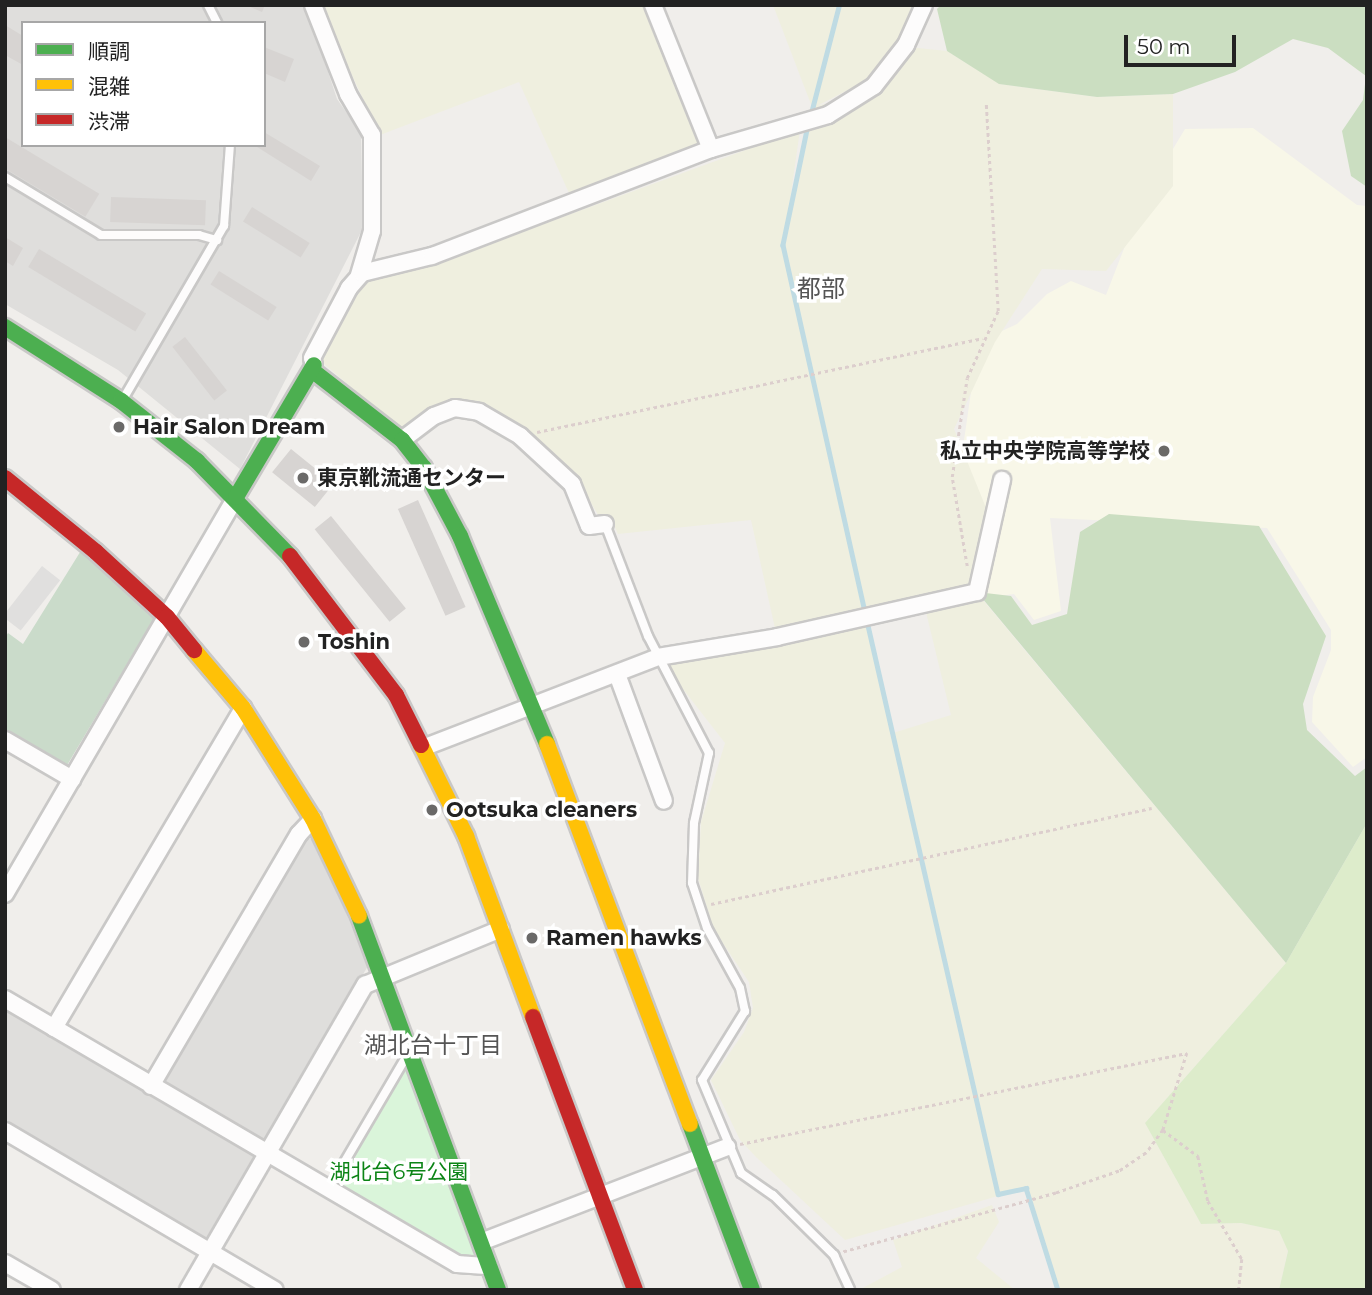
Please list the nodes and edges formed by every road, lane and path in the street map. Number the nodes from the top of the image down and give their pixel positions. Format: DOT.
graph roads {
  1 [pos="208,5"];
  2 [pos="313,5"];
  3 [pos="653,5"];
  4 [pos="924,5"];
  5 [pos="216,21"];
  6 [pos="986,102"];
  7 [pos="230,147"];
  8 [pos="711,149"];
  9 [pos="5,177"];
  10 [pos="217,240"];
  11 [pos="359,275"];
  12 [pos="5,327"];
  13 [pos="983,338"];
  14 [pos="314,368"];
  15 [pos="121,401"];
  16 [pos="520,436"];
  17 [pos="402,440"];
  18 [pos="5,478"];
  19 [pos="1002,480"];
  20 [pos="236,497"];
  21 [pos="605,524"];
  22 [pos="967,568"];
  23 [pos="167,617"];
  24 [pos="658,657"];
  25 [pos="617,674"];
  26 [pos="533,707"];
  27 [pos="243,708"];
  28 [pos="5,740"];
  29 [pos="425,747"];
  30 [pos="72,779"];
  31 [pos="664,801"];
  32 [pos="1152,808"];
  33 [pos="313,819"];
  34 [pos="5,894"];
  35 [pos="698,907"];
  36 [pos="501,929"];
  37 [pos="382,975"];
  38 [pos="5,999"];
  39 [pos="54,1028"];
  40 [pos="411,1050"];
  41 [pos="151,1086"];
  42 [pos="1163,1130"];
  43 [pos="5,1131"];
  44 [pos="727,1147"];
  45 [pos="267,1154"];
  46 [pos="703,1155"];
  47 [pos="328,1191"];
  48 [pos="599,1196"];
  49 [pos="481,1242"];
  50 [pos="210,1252"];
  51 [pos="834,1255"];
  52 [pos="5,1263"];
  53 [pos="489,1266"];
  54 [pos="52,1290"];
  55 [pos="188,1290"];
  56 [pos="275,1290"];
  57 [pos="498,1290"];
  58 [pos="635,1290"];
  59 [pos="752,1290"];
  60 [pos="850,1290"];
  61 [pos="1239,1290"];
  1 -- 5 [label="lane"];
  2 -- 11 [label="street"];
  3 -- 8 [label="street"];
  4 -- 8 [label="street"];
  6 -- 13 [label="path"];
  7 -- 10 [label="lane"];
  8 -- 11 [label="street"];
  9 -- 10 [label="lane"];
  10 -- 15 [label="lane"];
  11 -- 14 [label="street"];
  12 -- 15 [label="street"];
  13 -- 16 [label="path"];
  13 -- 22 [label="path"];
  14 -- 17 [label="street"];
  14 -- 20 [label="street"];
  15 -- 20 [label="street"];
  16 -- 17 [label="street"];
  16 -- 21 [label="street"];
  17 -- 26 [label="street"];
  18 -- 23 [label="street"];
  19 -- 24 [label="street"];
  20 -- 23 [label="street"];
  20 -- 29 [label="street"];
  21 -- 24 [label="lane"];
  23 -- 27 [label="street"];
  23 -- 30 [label="street"];
  24 -- 25 [label="street"];
  24 -- 35 [label="lane"];
  25 -- 26 [label="street"];
  25 -- 31 [label="street"];
  26 -- 29 [label="street"];
  26 -- 46 [label="street"];
  27 -- 33 [label="street"];
  27 -- 39 [label="street"];
  28 -- 30 [label="street"];
  29 -- 36 [label="street"];
  30 -- 34 [label="street"];
  32 -- 35 [label="path"];
  33 -- 37 [label="street"];
  33 -- 41 [label="street"];
  35 -- 44 [label="lane"];
  36 -- 37 [label="street"];
  36 -- 48 [label="street"];
  37 -- 40 [label="street"];
  37 -- 45 [label="street"];
  38 -- 39 [label="street"];
  39 -- 41 [label="street"];
  40 -- 47 [label="lane"];
  40 -- 49 [label="street"];
  41 -- 45 [label="street"];
  42 -- 44 [label="path"];
  42 -- 51 [label="path"];
  42 -- 61 [label="path"];
  43 -- 50 [label="street"];
  44 -- 46 [label="street"];
  44 -- 51 [label="lane"];
  45 -- 47 [label="street"];
  45 -- 50 [label="street"];
  46 -- 48 [label="street"];
  46 -- 59 [label="street"];
  47 -- 53 [label="street"];
  48 -- 49 [label="street"];
  48 -- 58 [label="street"];
  49 -- 53 [label="street"];
  50 -- 55 [label="street"];
  50 -- 56 [label="street"];
  51 -- 60 [label="lane"];
  52 -- 54 [label="street"];
  53 -- 57 [label="street"];
}
